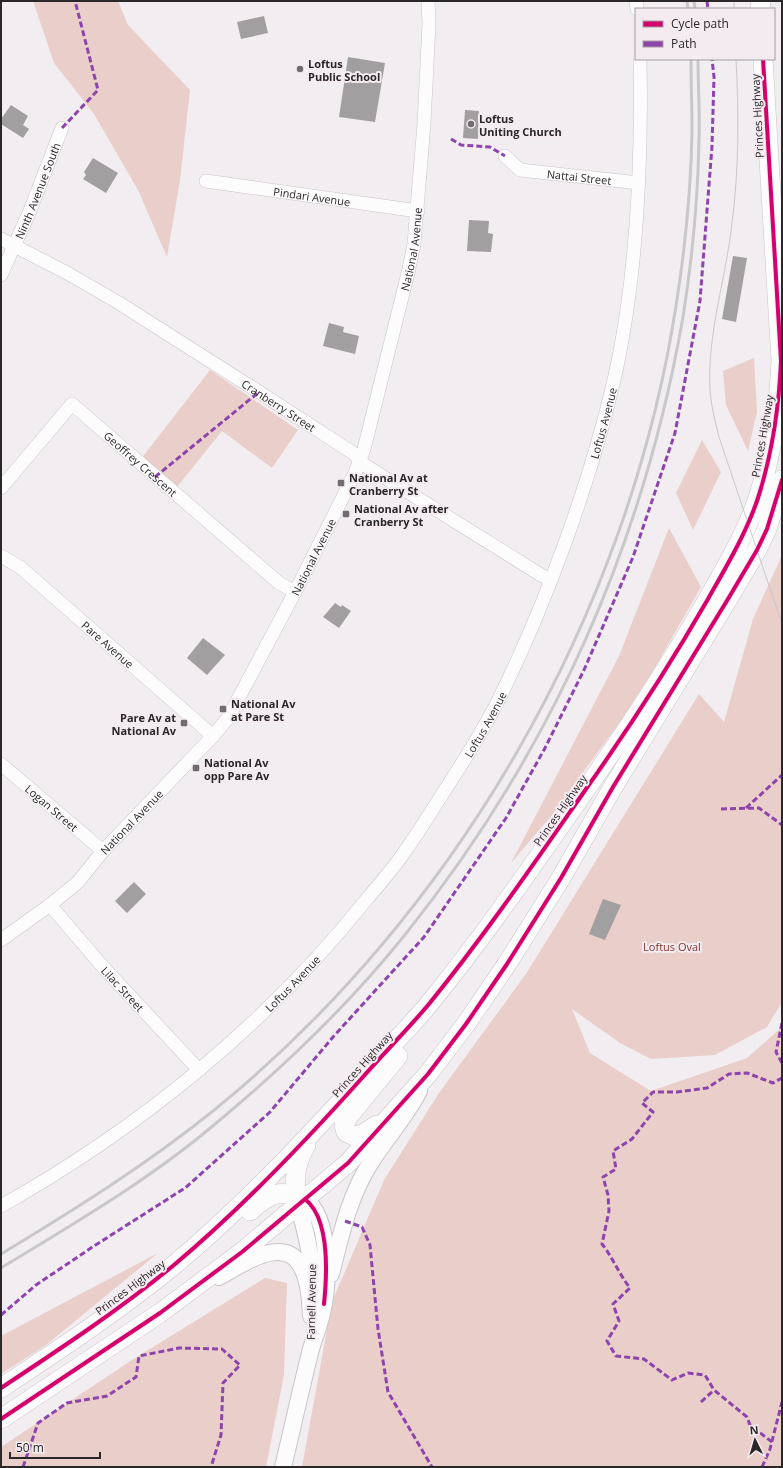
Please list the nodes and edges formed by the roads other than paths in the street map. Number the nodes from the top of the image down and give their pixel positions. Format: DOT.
graph roads {
  1 [pos="428,1"];
  2 [pos="640,60"];
  3 [pos="763,60"];
  4 [pos="62,128"];
  5 [pos="505,156"];
  6 [pos="206,181"];
  7 [pos="638,183"];
  8 [pos="418,211"];
  9 [pos="1,239"];
  10 [pos="13,246"];
  11 [pos="1,275"];
  12 [pos="360,461"];
  13 [pos="1,488"];
  14 [pos="781,488"];
  15 [pos="1,556"];
  16 [pos="551,580"];
  17 [pos="295,592"];
  18 [pos="213,736"];
  19 [pos="1,764"];
  20 [pos="103,851"];
  21 [pos="50,906"];
  22 [pos="1,940"];
  23 [pos="428,1004"];
  24 [pos="199,1070"];
  25 [pos="428,1074"];
  26 [pos="389,1119"];
  27 [pos="315,1130"];
  28 [pos="300,1200"];
  29 [pos="1,1206"];
  30 [pos="174,1265"];
  31 [pos="324,1304"];
  32 [pos="160,1313"];
  33 [pos="312,1316"];
  34 [pos="309,1353"];
  35 [pos="1,1388"];
  36 [pos="1,1419"];
  37 [pos="283,1467"];
  1 -- 8 [label="street, National Avenue"];
  2 -- 7 [label="street, Loftus Avenue"];
  3 -- 23 [label="highway, Princes Highway"];
  4 -- 10 [label="street, Ninth Avenue South"];
  5 -- 7 [label="street, Nattai Street"];
  6 -- 8 [label="street, Pindari Avenue"];
  7 -- 16 [label="street, Loftus Avenue"];
  8 -- 12 [label="street, National Avenue"];
  9 -- 10 [label="street, Cranberry Street"];
  10 -- 11 [label="street, Ninth Avenue South"];
  10 -- 12 [label="street, Cranberry Street"];
  12 -- 16 [label="street, Cranberry Street"];
  12 -- 17 [label="street, National Avenue"];
  13 -- 17 [label="street, Geoffrey Crescent"];
  14 -- 25 [label="highway"];
  15 -- 18 [label="street, Pare Avenue"];
  16 -- 24 [label="street, Loftus Avenue"];
  17 -- 18 [label="street, National Avenue"];
  18 -- 20 [label="street, National Avenue"];
  19 -- 20 [label="street, Logan Street"];
  20 -- 21 [label="street, National Avenue"];
  21 -- 22 [label="street, National Avenue"];
  21 -- 24 [label="street, Lilac Street"];
  23 -- 26 [label="highway"];
  23 -- 27 [label="highway, Princes Highway"];
  24 -- 29 [label="street, Loftus Avenue"];
  25 -- 26 [label="highway"];
  25 -- 31 [label="main road"];
  26 -- 28 [label="highway"];
  27 -- 28 [label="highway"];
  27 -- 30 [label="highway, Princes Highway"];
  28 -- 30 [label="highway"];
  28 -- 31 [label="main road, Farnell Avenue"];
  28 -- 32 [label="highway"];
  28 -- 33 [label="main road, Farnell Avenue"];
  30 -- 35 [label="highway, Princes Highway"];
  31 -- 34 [label="main road, Farnell Avenue"];
  32 -- 33 [label="main road"];
  32 -- 36 [label="highway"];
  33 -- 34 [label="main road, Farnell Avenue"];
  34 -- 37 [label="main road, Farnell Avenue"];
}
